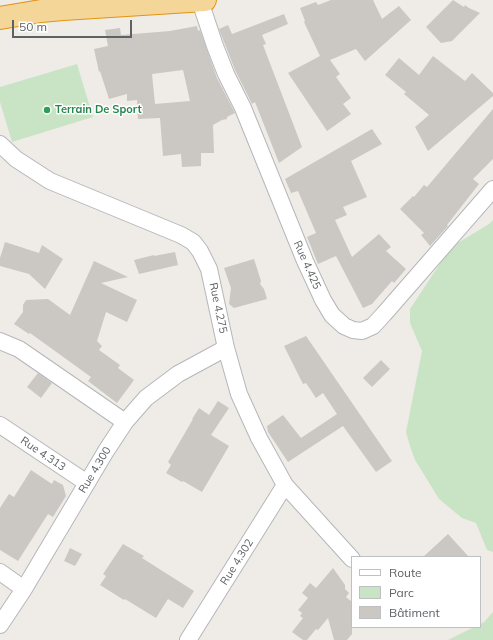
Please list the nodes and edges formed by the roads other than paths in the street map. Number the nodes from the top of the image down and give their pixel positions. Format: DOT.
graph roads {
  1 [pos="203,0"];
  2 [pos="110,3"];
  3 [pos="0,18"];
  4 [pos="0,144"];
  5 [pos="493,189"];
  6 [pos="0,341"];
  7 [pos="226,348"];
  8 [pos="125,422"];
  9 [pos="0,425"];
  10 [pos="87,483"];
  11 [pos="285,485"];
  12 [pos="351,558"];
  13 [pos="0,572"];
  14 [pos="24,589"];
  15 [pos="0,625"];
  16 [pos="188,640"];
  1 -- 2 [label="highway"];
  1 -- 5 [label="street, Rue 4.425"];
  2 -- 3 [label="highway"];
  4 -- 7 [label="street, Rue 4.275"];
  6 -- 8 [label="street"];
  7 -- 8 [label="street, Rue 4.300"];
  7 -- 11 [label="street, Rue 4.275"];
  8 -- 10 [label="street, Rue 4.300"];
  9 -- 10 [label="street, Rue 4.313"];
  10 -- 14 [label="street, Rue 4.300"];
  11 -- 12 [label="street, Rue 4.275"];
  11 -- 16 [label="street, Rue 4.302"];
  13 -- 14 [label="street"];
  14 -- 15 [label="street, Rue 4.300"];
}
